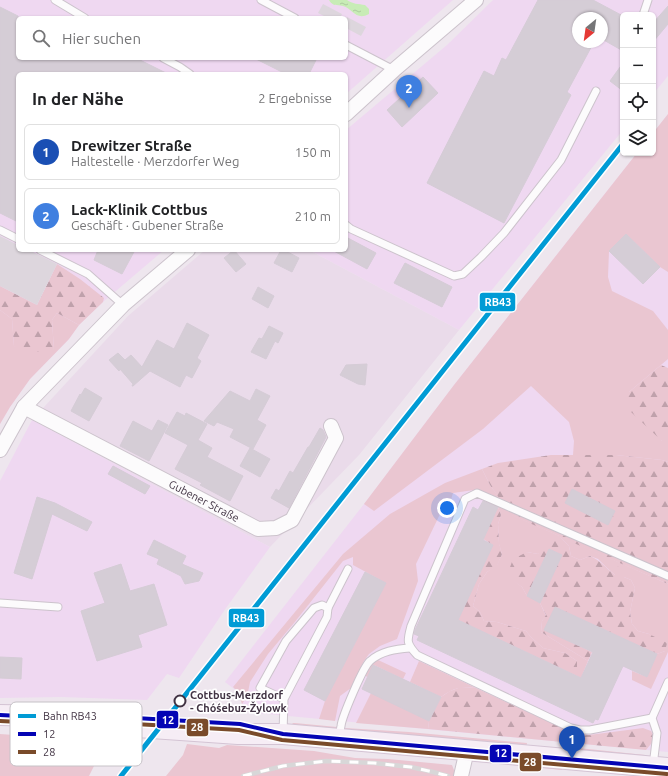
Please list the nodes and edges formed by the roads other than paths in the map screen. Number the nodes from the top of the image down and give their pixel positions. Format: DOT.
graph roads {
  1 [pos="55,0"];
  2 [pos="261,0"];
  3 [pos="476,0"];
  4 [pos="648,0"];
  5 [pos="644,12"];
  6 [pos="82,16"];
  7 [pos="292,16"];
  8 [pos="348,45"];
  9 [pos="167,60"];
  10 [pos="394,70"];
  11 [pos="187,72"];
  12 [pos="596,91"];
  13 [pos="348,112"];
  14 [pos="348,226"];
  15 [pos="0,230"];
  16 [pos="16,238"];
  17 [pos="44,252"];
  18 [pos="186,252"];
  19 [pos="123,305"];
  20 [pos="24,407"];
  21 [pos="331,426"];
  22 [pos="0,450"];
  23 [pos="348,569"];
  24 [pos="668,576"];
  25 [pos="0,603"];
  26 [pos="58,607"];
  27 [pos="328,608"];
  28 [pos="410,648"];
  29 [pos="668,682"];
  30 [pos="284,699"];
  31 [pos="0,715"];
  32 [pos="10,716"];
  33 [pos="142,718"];
  34 [pos="652,718"];
  35 [pos="283,734"];
  36 [pos="340,739"];
  37 [pos="466,750"];
  38 [pos="661,767"];
  39 [pos="461,776"];
  1 -- 6 [label="lane"];
  2 -- 7 [label="lane"];
  3 -- 10 [label="street"];
  4 -- 5 [label="lane"];
  8 -- 10 [label="lane"];
  9 -- 11 [label="lane"];
  10 -- 13 [label="street"];
  12 -- 14 [label="lane"];
  15 -- 16 [label="lane"];
  17 -- 19 [label="lane"];
  18 -- 19 [label="street"];
  19 -- 20 [label="street"];
  20 -- 21 [label="street, Gubener Straße"];
  20 -- 22 [label="street"];
  23 -- 27 [label="lane"];
  24 -- 28 [label="lane"];
  25 -- 26 [label="lane"];
  27 -- 30 [label="lane"];
  27 -- 30 [label="lane"];
  28 -- 34 [label="lane"];
  28 -- 36 [label="lane"];
  29 -- 34 [label="lane"];
  30 -- 35 [label="lane"];
  31 -- 32 [label="street"];
  33 -- 35 [label="street"];
  34 -- 38 [label="lane"];
  35 -- 36 [label="street"];
  36 -- 37 [label="street"];
  37 -- 38 [label="street"];
  37 -- 39 [label="street"];
}
